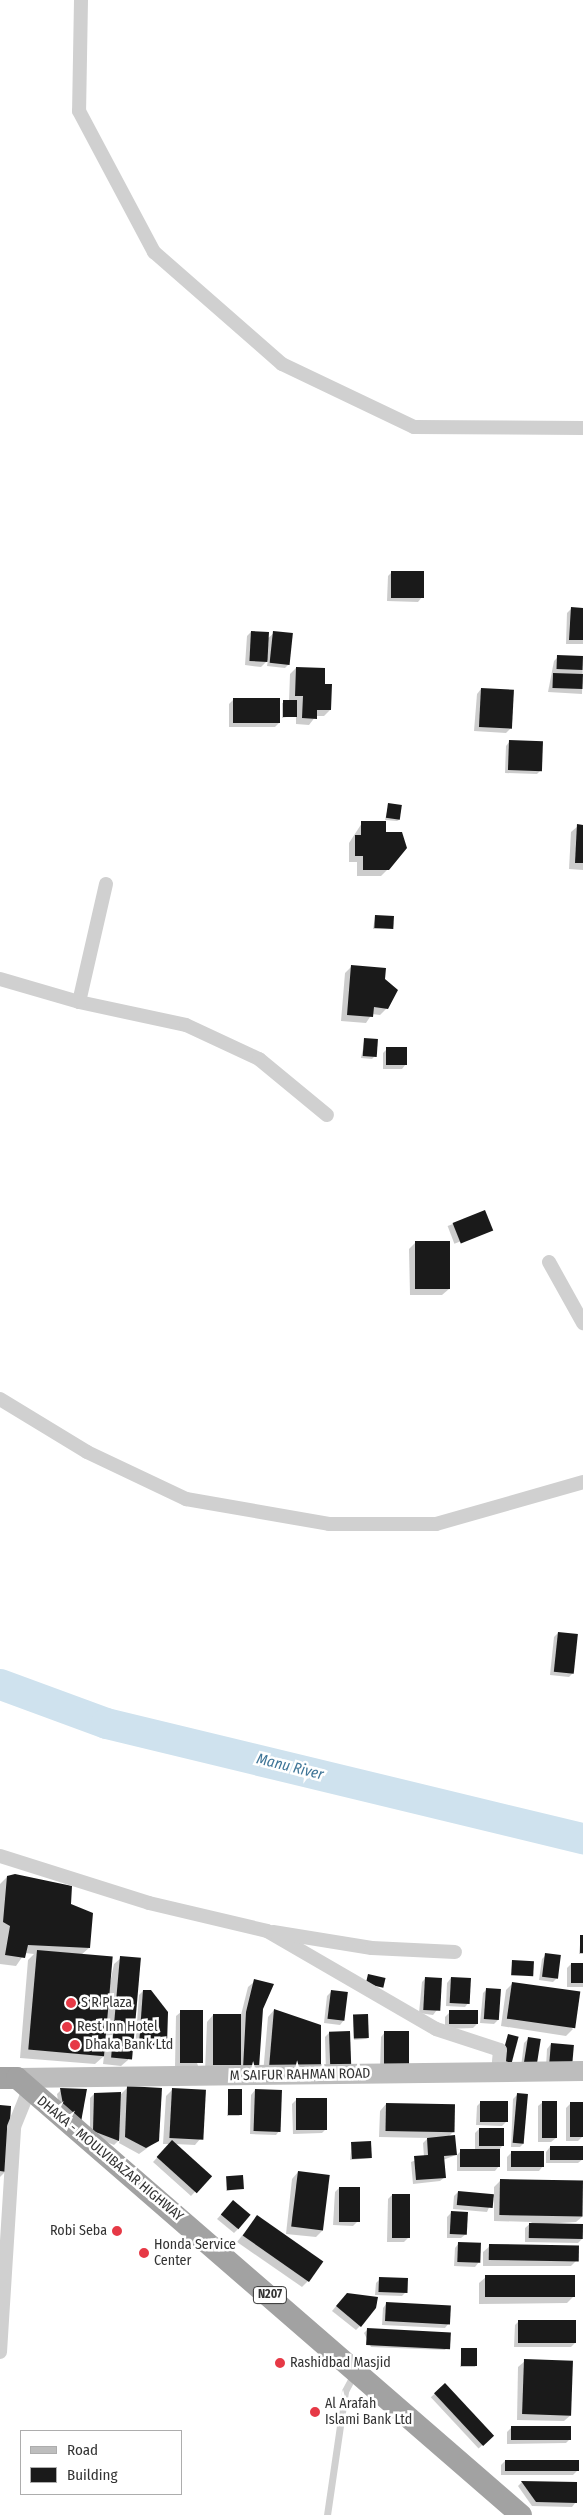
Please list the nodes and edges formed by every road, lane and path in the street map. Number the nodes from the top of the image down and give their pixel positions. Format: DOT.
graph roads {
  1 [pos="81,0"];
  2 [pos="583,428"];
  3 [pos="106,884"];
  4 [pos="0,979"];
  5 [pos="79,1002"];
  6 [pos="327,1116"];
  7 [pos="549,1262"];
  8 [pos="583,1323"];
  9 [pos="0,1399"];
  10 [pos="583,1482"];
  11 [pos="0,1856"];
  12 [pos="268,1931"];
  13 [pos="455,1952"];
  14 [pos="583,2071"];
  15 [pos="498,2072"];
  16 [pos="15,2082"];
  17 [pos="0,2352"];
  18 [pos="355,2370"];
  19 [pos="327,2515"];
  20 [pos="520,2515"];
  1 -- 2 [label="street"];
  3 -- 5 [label="street"];
  4 -- 5 [label="street"];
  5 -- 6 [label="street"];
  7 -- 8 [label="street"];
  9 -- 10 [label="street"];
  11 -- 12 [label="street"];
  12 -- 13 [label="street"];
  12 -- 15 [label="street"];
  14 -- 15 [label="main road, M SAIFUR RAHMAN ROAD"];
  15 -- 16 [label="main road, M SAIFUR RAHMAN ROAD"];
  16 -- 17 [label="street"];
  16 -- 18 [label="highway, DHAKA - MOULVIBAZAR HIGHWAY / N207"];
  18 -- 19 [label="lane"];
  18 -- 20 [label="highway, DHAKA - MOULVIBAZAR HIGHWAY / N207"];
}
